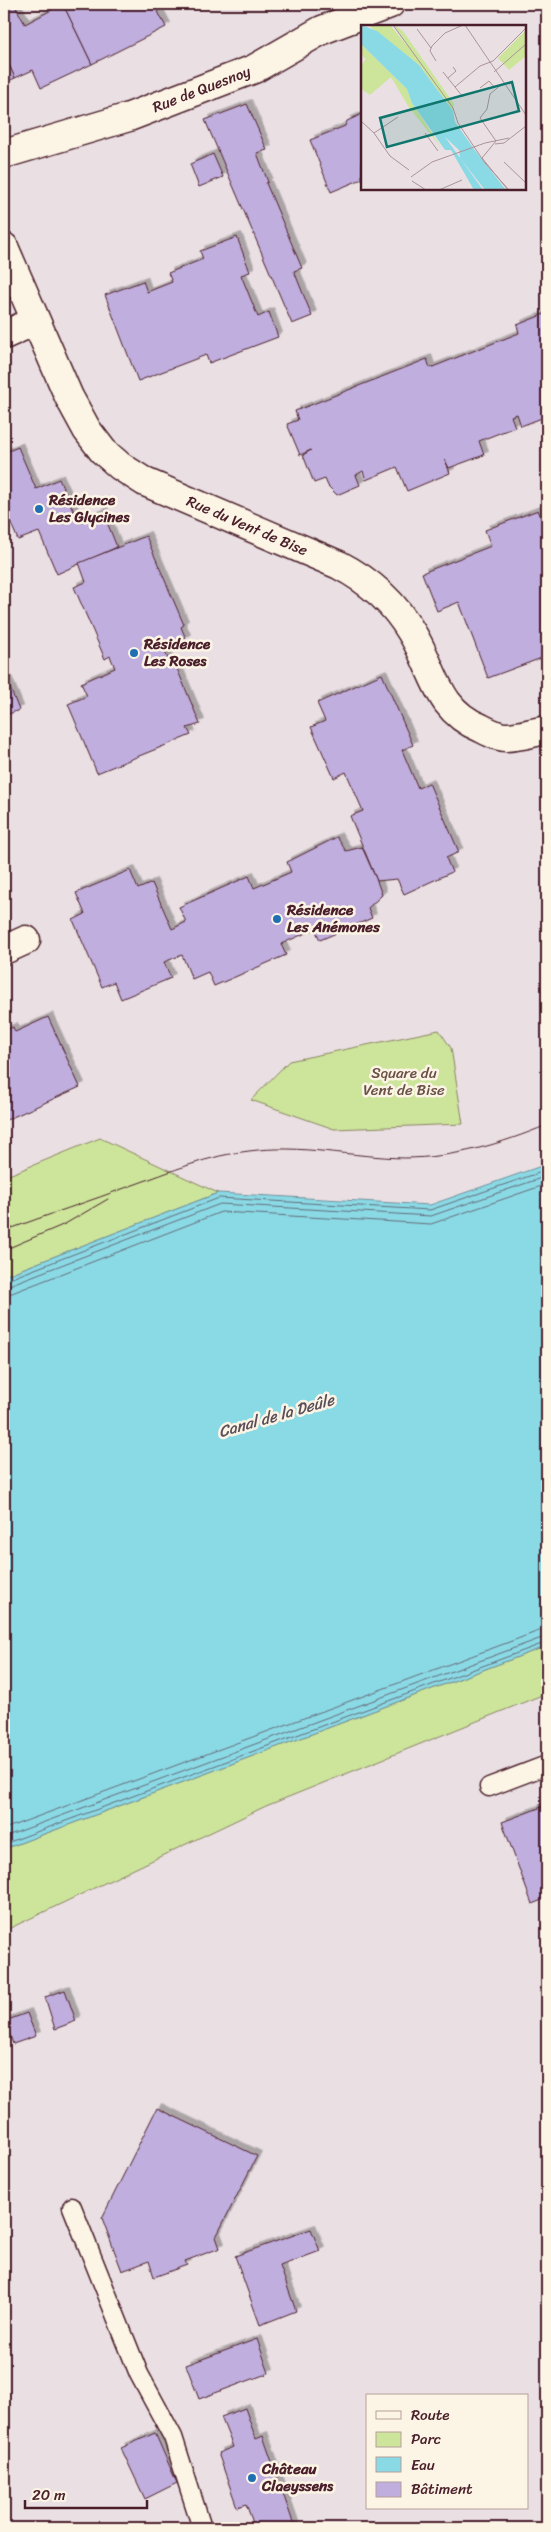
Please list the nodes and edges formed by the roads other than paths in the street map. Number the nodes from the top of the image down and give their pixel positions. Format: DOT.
graph roads {
  1 [pos="390,4"];
  2 [pos="4,154"];
  3 [pos="4,247"];
  4 [pos="35,321"];
  5 [pos="4,336"];
  6 [pos="547,730"];
  7 [pos="547,1765"];
  8 [pos="489,1787"];
  9 [pos="72,2207"];
  10 [pos="202,2528"];
  1 -- 2 [label="street, Rue de Quesnoy"];
  3 -- 4 [label="street, Rue du Vent de Bise"];
  4 -- 5 [label="street"];
  4 -- 6 [label="street, Rue du Vent de Bise"];
  7 -- 8 [label="lane"];
  9 -- 10 [label="lane"];
}
